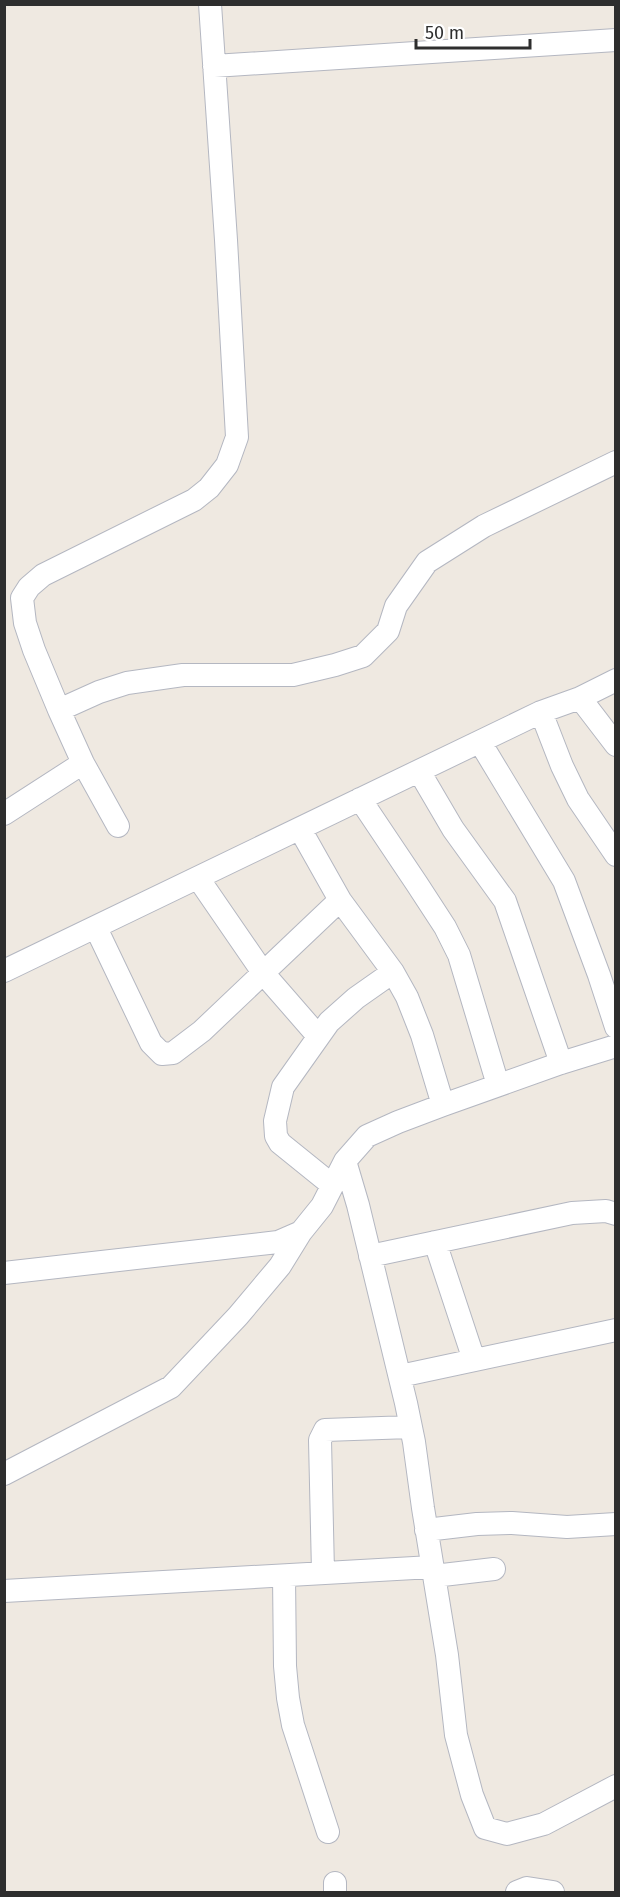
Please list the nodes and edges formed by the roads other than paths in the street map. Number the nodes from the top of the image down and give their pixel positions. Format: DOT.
graph roads {
  1 [pos="210,4"];
  2 [pos="615,40"];
  3 [pos="214,66"];
  4 [pos="615,462"];
  5 [pos="615,680"];
  6 [pos="580,698"];
  7 [pos="59,710"];
  8 [pos="541,712"];
  9 [pos="480,742"];
  10 [pos="615,745"];
  11 [pos="83,763"];
  12 [pos="419,771"];
  13 [pos="360,800"];
  14 [pos="4,814"];
  15 [pos="118,826"];
  16 [pos="300,829"];
  17 [pos="615,855"];
  18 [pos="198,878"];
  19 [pos="340,900"];
  20 [pos="96,928"];
  21 [pos="4,971"];
  22 [pos="393,972"];
  23 [pos="264,974"];
  24 [pos="615,1027"];
  25 [pos="318,1036"];
  26 [pos="615,1046"];
  27 [pos="561,1063"];
  28 [pos="498,1085"];
  29 [pos="443,1105"];
  30 [pos="345,1161"];
  31 [pos="332,1185"];
  32 [pos="615,1214"];
  33 [pos="301,1232"];
  34 [pos="435,1242"];
  35 [pos="370,1256"];
  36 [pos="4,1273"];
  37 [pos="615,1330"];
  38 [pos="474,1360"];
  39 [pos="399,1376"];
  40 [pos="411,1427"];
  41 [pos="4,1474"];
  42 [pos="615,1524"];
  43 [pos="426,1530"];
  44 [pos="494,1569"];
  45 [pos="433,1571"];
  46 [pos="323,1572"];
  47 [pos="284,1576"];
  48 [pos="4,1591"];
  49 [pos="615,1786"];
  50 [pos="328,1832"];
  51 [pos="517,1893"];
  52 [pos="553,1893"];
  1 -- 3 [label="street"];
  2 -- 3 [label="street"];
  3 -- 7 [label="street"];
  4 -- 7 [label="street"];
  5 -- 6 [label="street"];
  6 -- 8 [label="street"];
  6 -- 10 [label="street"];
  7 -- 11 [label="street"];
  8 -- 9 [label="street"];
  8 -- 17 [label="street"];
  9 -- 12 [label="street"];
  9 -- 24 [label="street"];
  11 -- 14 [label="street"];
  11 -- 15 [label="street"];
  12 -- 13 [label="street"];
  12 -- 27 [label="street"];
  13 -- 16 [label="street"];
  13 -- 28 [label="street"];
  16 -- 18 [label="street"];
  16 -- 19 [label="street"];
  18 -- 20 [label="street"];
  18 -- 23 [label="street"];
  19 -- 22 [label="street"];
  19 -- 23 [label="street"];
  20 -- 21 [label="street"];
  20 -- 23 [label="street"];
  22 -- 25 [label="street"];
  22 -- 29 [label="street"];
  23 -- 25 [label="street"];
  25 -- 31 [label="street"];
  26 -- 27 [label="street"];
  27 -- 28 [label="street"];
  28 -- 29 [label="street"];
  29 -- 30 [label="street"];
  30 -- 31 [label="street"];
  30 -- 35 [label="street"];
  31 -- 33 [label="street"];
  32 -- 34 [label="street"];
  33 -- 36 [label="street"];
  33 -- 41 [label="street"];
  34 -- 35 [label="street"];
  34 -- 38 [label="street"];
  35 -- 39 [label="street"];
  37 -- 38 [label="street"];
  38 -- 39 [label="street"];
  39 -- 40 [label="street"];
  40 -- 43 [label="street"];
  40 -- 46 [label="street"];
  42 -- 43 [label="street"];
  43 -- 45 [label="street"];
  44 -- 45 [label="street"];
  45 -- 46 [label="street"];
  45 -- 49 [label="street"];
  46 -- 47 [label="street"];
  47 -- 48 [label="street"];
  47 -- 50 [label="street"];
  51 -- 52 [label="street"];
}
